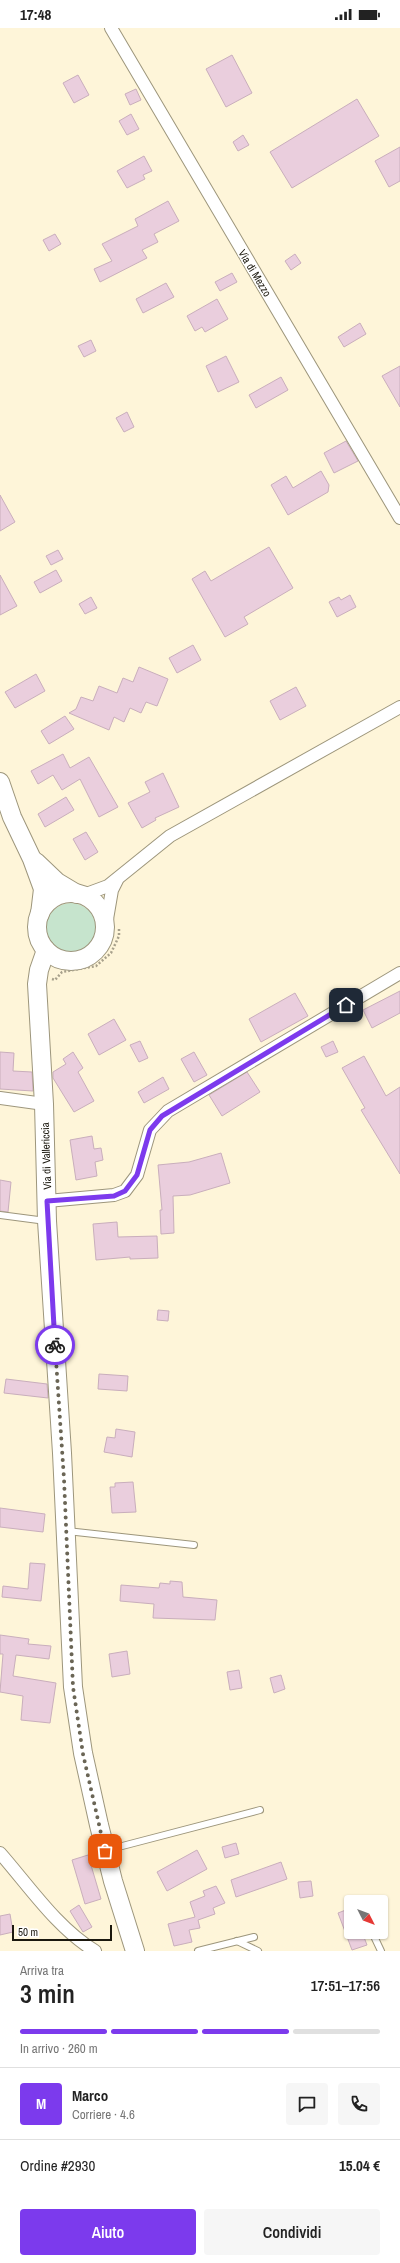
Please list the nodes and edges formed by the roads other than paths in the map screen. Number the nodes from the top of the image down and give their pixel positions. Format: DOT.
graph roads {
  1 [pos="110,28"];
  2 [pos="400,518"];
  3 [pos="400,707"];
  4 [pos="0,782"];
  5 [pos="32,859"];
  6 [pos="119,878"];
  7 [pos="77,894"];
  8 [pos="34,916"];
  9 [pos="112,925"];
  10 [pos="40,949"];
  11 [pos="66,961"];
  12 [pos="400,973"];
  13 [pos="38,1000"];
  14 [pos="0,1098"];
  15 [pos="44,1104"];
  16 [pos="47,1201"];
  17 [pos="0,1215"];
  18 [pos="47,1221"];
  19 [pos="66,1530"];
  20 [pos="194,1545"];
  21 [pos="260,1810"];
  22 [pos="105,1851"];
  23 [pos="0,1853"];
  24 [pos="254,1937"];
  25 [pos="375,1939"];
  26 [pos="237,1941"];
  27 [pos="95,1951"];
  28 [pos="135,1951"];
  29 [pos="198,1951"];
  30 [pos="258,1951"];
  31 [pos="381,1951"];
  1 -- 2 [label="street, Via di Mezzo"];
  3 -- 6 [label="street"];
  4 -- 5 [label="street"];
  5 -- 7 [label="street"];
  5 -- 8 [label="street"];
  6 -- 7 [label="street"];
  6 -- 9 [label="street"];
  7 -- 8 [label="street"];
  7 -- 9 [label="street"];
  8 -- 10 [label="street"];
  9 -- 11 [label="street, Via di Vallericcia"];
  10 -- 11 [label="street"];
  10 -- 13 [label="street, Via di Vallericcia"];
  11 -- 13 [label="street, Via di Vallericcia"];
  12 -- 16 [label="street"];
  13 -- 15 [label="street, Via di Vallericcia"];
  14 -- 15 [label="street"];
  15 -- 16 [label="street, Via di Vallericcia"];
  16 -- 18 [label="street, Via di Vallericcia"];
  17 -- 18 [label="lane"];
  18 -- 19 [label="street, Via di Vallericcia"];
  19 -- 20 [label="lane"];
  19 -- 22 [label="street, Via di Vallericcia"];
  21 -- 22 [label="lane"];
  22 -- 28 [label="street, Via di Vallericcia"];
  23 -- 27 [label="street"];
  24 -- 26 [label="lane"];
  25 -- 31 [label="lane"];
  26 -- 29 [label="lane"];
  26 -- 30 [label="lane"];
}
